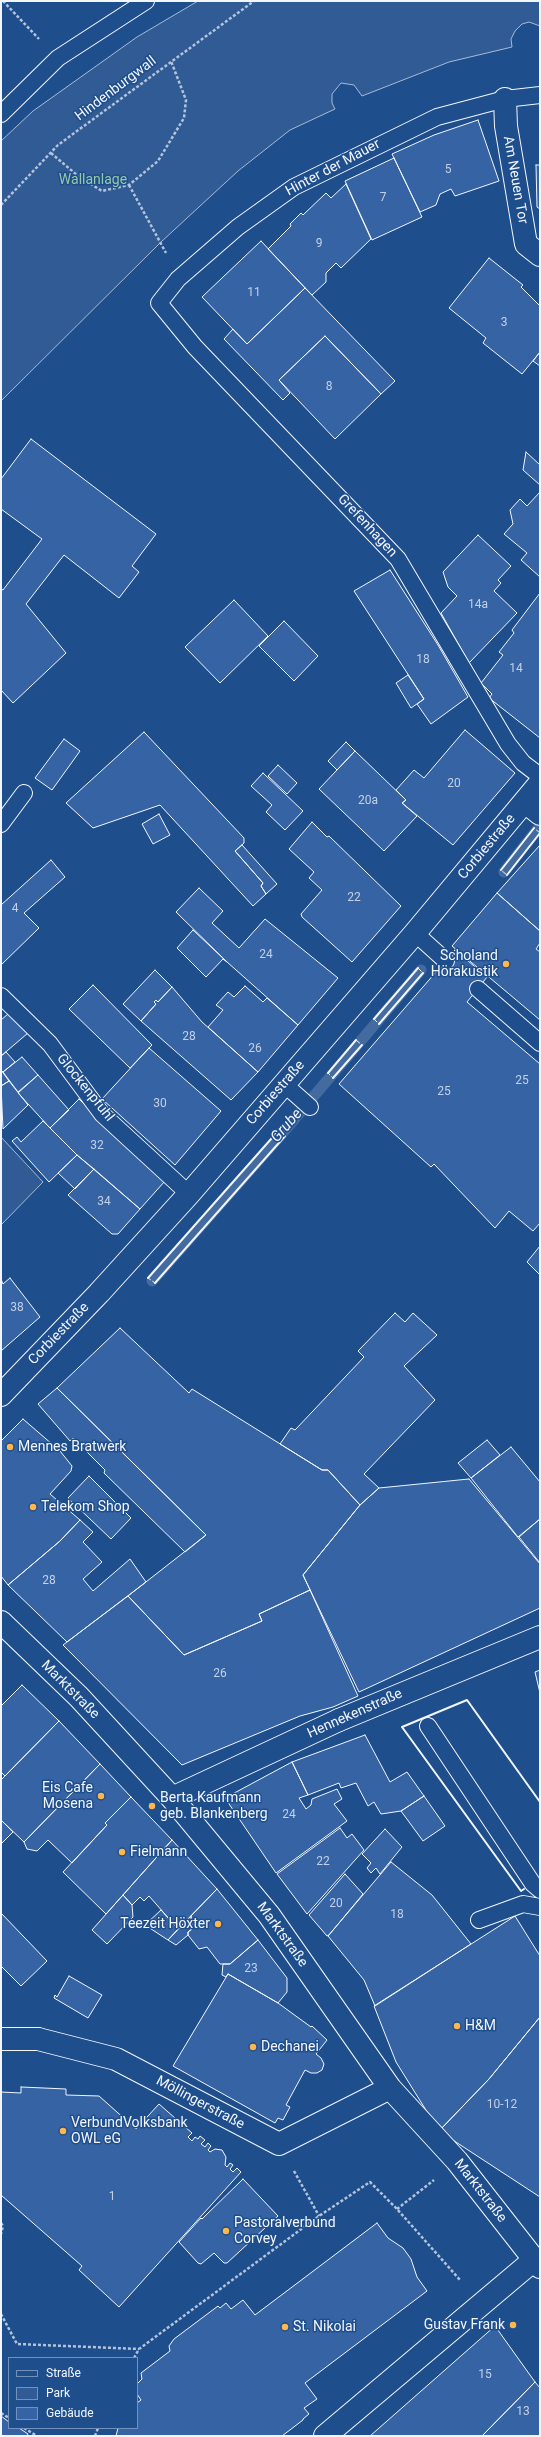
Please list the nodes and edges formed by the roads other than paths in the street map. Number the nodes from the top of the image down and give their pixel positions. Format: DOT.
graph roads {
  1 [pos="146,1"];
  2 [pos="540,95"];
  3 [pos="505,99"];
  4 [pos="1,114"];
  5 [pos="540,255"];
  6 [pos="159,303"];
  7 [pos="540,776"];
  8 [pos="540,783"];
  9 [pos="24,793"];
  10 [pos="532,808"];
  11 [pos="1,824"];
  12 [pos="415,933"];
  13 [pos="446,961"];
  14 [pos="478,989"];
  15 [pos="1,996"];
  16 [pos="540,1043"];
  17 [pos="284,1084"];
  18 [pos="307,1104"];
  19 [pos="189,1194"];
  20 [pos="1,1395"];
  21 [pos="1,1622"];
  22 [pos="540,1637"];
  23 [pos="428,1726"];
  24 [pos="172,1798"];
  25 [pos="540,1890"];
  26 [pos="540,1908"];
  27 [pos="479,1920"];
  28 [pos="1,2039"];
  29 [pos="390,2088"];
  30 [pos="537,2263"];
  31 [pos="325,2436"];
  1 -- 4 [label="lane"];
  2 -- 3 [label="lane, Hinter der Mauer"];
  3 -- 5 [label="street, Am Neuen Tor"];
  3 -- 6 [label="lane, Hinter der Mauer"];
  6 -- 7 [label="lane, Grefenhagen"];
  8 -- 10 [label="street, Corbiestraße"];
  9 -- 11 [label="lane"];
  10 -- 12 [label="street, Corbiestraße"];
  12 -- 13 [label="lane"];
  12 -- 17 [label="street, Corbiestraße"];
  14 -- 16 [label="lane"];
  15 -- 19 [label="lane, Glockenpfuhl"];
  17 -- 18 [label="lane"];
  17 -- 19 [label="street, Corbiestraße"];
  19 -- 20 [label="street, Corbiestraße"];
  21 -- 24 [label="street, Marktstraße"];
  22 -- 24 [label="street, Hennekenstraße"];
  23 -- 25 [label="lane"];
  24 -- 29 [label="street, Marktstraße"];
  26 -- 27 [label="lane"];
  28 -- 29 [label="street, Möllingerstraße"];
  29 -- 30 [label="street, Marktstraße"];
  30 -- 31 [label="street"];
}
